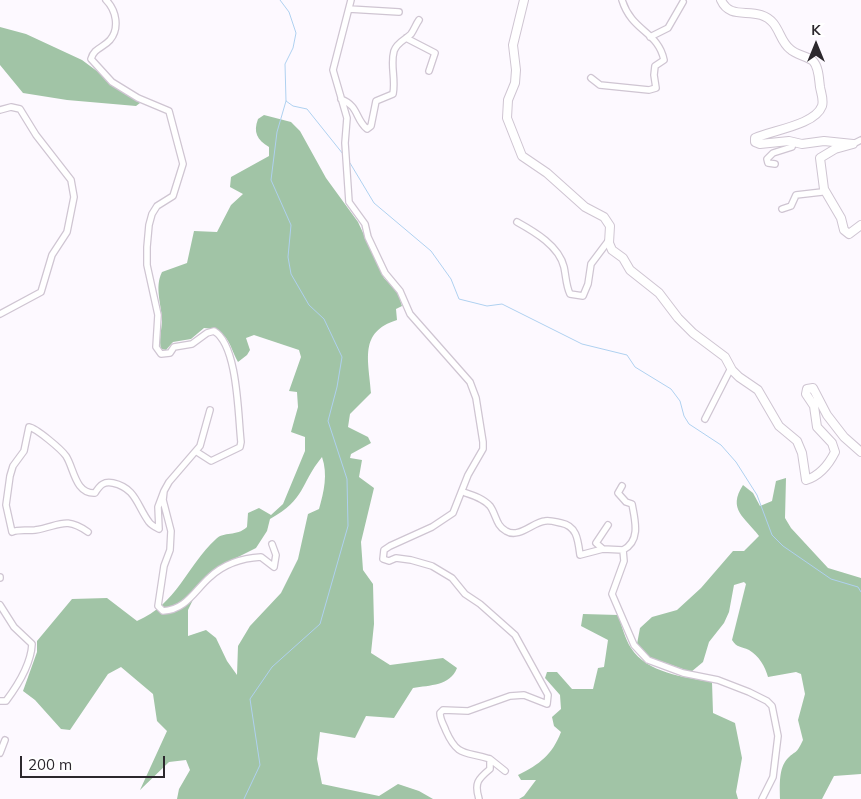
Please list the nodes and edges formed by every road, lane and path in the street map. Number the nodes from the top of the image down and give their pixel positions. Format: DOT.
graph roads {
  1 [pos="106,0"];
  2 [pos="351,0"];
  3 [pos="524,0"];
  4 [pos="622,0"];
  5 [pos="721,0"];
  6 [pos="683,2"];
  7 [pos="349,9"];
  8 [pos="400,12"];
  9 [pos="419,20"];
  10 [pos="650,36"];
  11 [pos="406,38"];
  12 [pos="429,71"];
  13 [pos="591,78"];
  14 [pos="341,99"];
  15 [pos="0,110"];
  16 [pos="861,140"];
  17 [pos="793,143"];
  18 [pos="853,144"];
  19 [pos="775,164"];
  20 [pos="824,189"];
  21 [pos="782,209"];
  22 [pos="518,222"];
  23 [pos="861,225"];
  24 [pos="609,240"];
  25 [pos="0,314"];
  26 [pos="731,368"];
  27 [pos="210,410"];
  28 [pos="705,419"];
  29 [pos="197,452"];
  30 [pos="861,452"];
  31 [pos="622,486"];
  32 [pos="164,491"];
  33 [pos="463,492"];
  34 [pos="608,525"];
  35 [pos="88,532"];
  36 [pos="272,544"];
  37 [pos="603,549"];
  38 [pos="623,550"];
  39 [pos="0,605"];
  40 [pos="0,701"];
  41 [pos="5,740"];
  42 [pos="0,753"];
  43 [pos="490,759"];
  44 [pos="505,771"];
  45 [pos="479,799"];
  46 [pos="762,799"];
  1 -- 29 [label="street"];
  2 -- 7 [label="street"];
  3 -- 24 [label="street"];
  4 -- 10 [label="street"];
  5 -- 17 [label="street"];
  6 -- 10 [label="street"];
  7 -- 8 [label="street"];
  7 -- 14 [label="street"];
  9 -- 11 [label="street"];
  10 -- 13 [label="street"];
  11 -- 12 [label="street"];
  11 -- 14 [label="street"];
  14 -- 33 [label="street"];
  15 -- 25 [label="street"];
  16 -- 18 [label="street"];
  17 -- 18 [label="street"];
  17 -- 19 [label="street"];
  18 -- 20 [label="street"];
  20 -- 21 [label="street"];
  20 -- 23 [label="street"];
  22 -- 24 [label="street"];
  24 -- 26 [label="street"];
  26 -- 28 [label="street"];
  26 -- 30 [label="street"];
  27 -- 29 [label="street"];
  29 -- 32 [label="street"];
  31 -- 38 [label="street"];
  32 -- 35 [label="street"];
  32 -- 36 [label="street"];
  33 -- 37 [label="street"];
  33 -- 43 [label="street"];
  34 -- 37 [label="street"];
  37 -- 38 [label="street"];
  38 -- 46 [label="street"];
  39 -- 40 [label="street"];
  41 -- 42 [label="street"];
  43 -- 44 [label="street"];
  43 -- 45 [label="street"];
}
